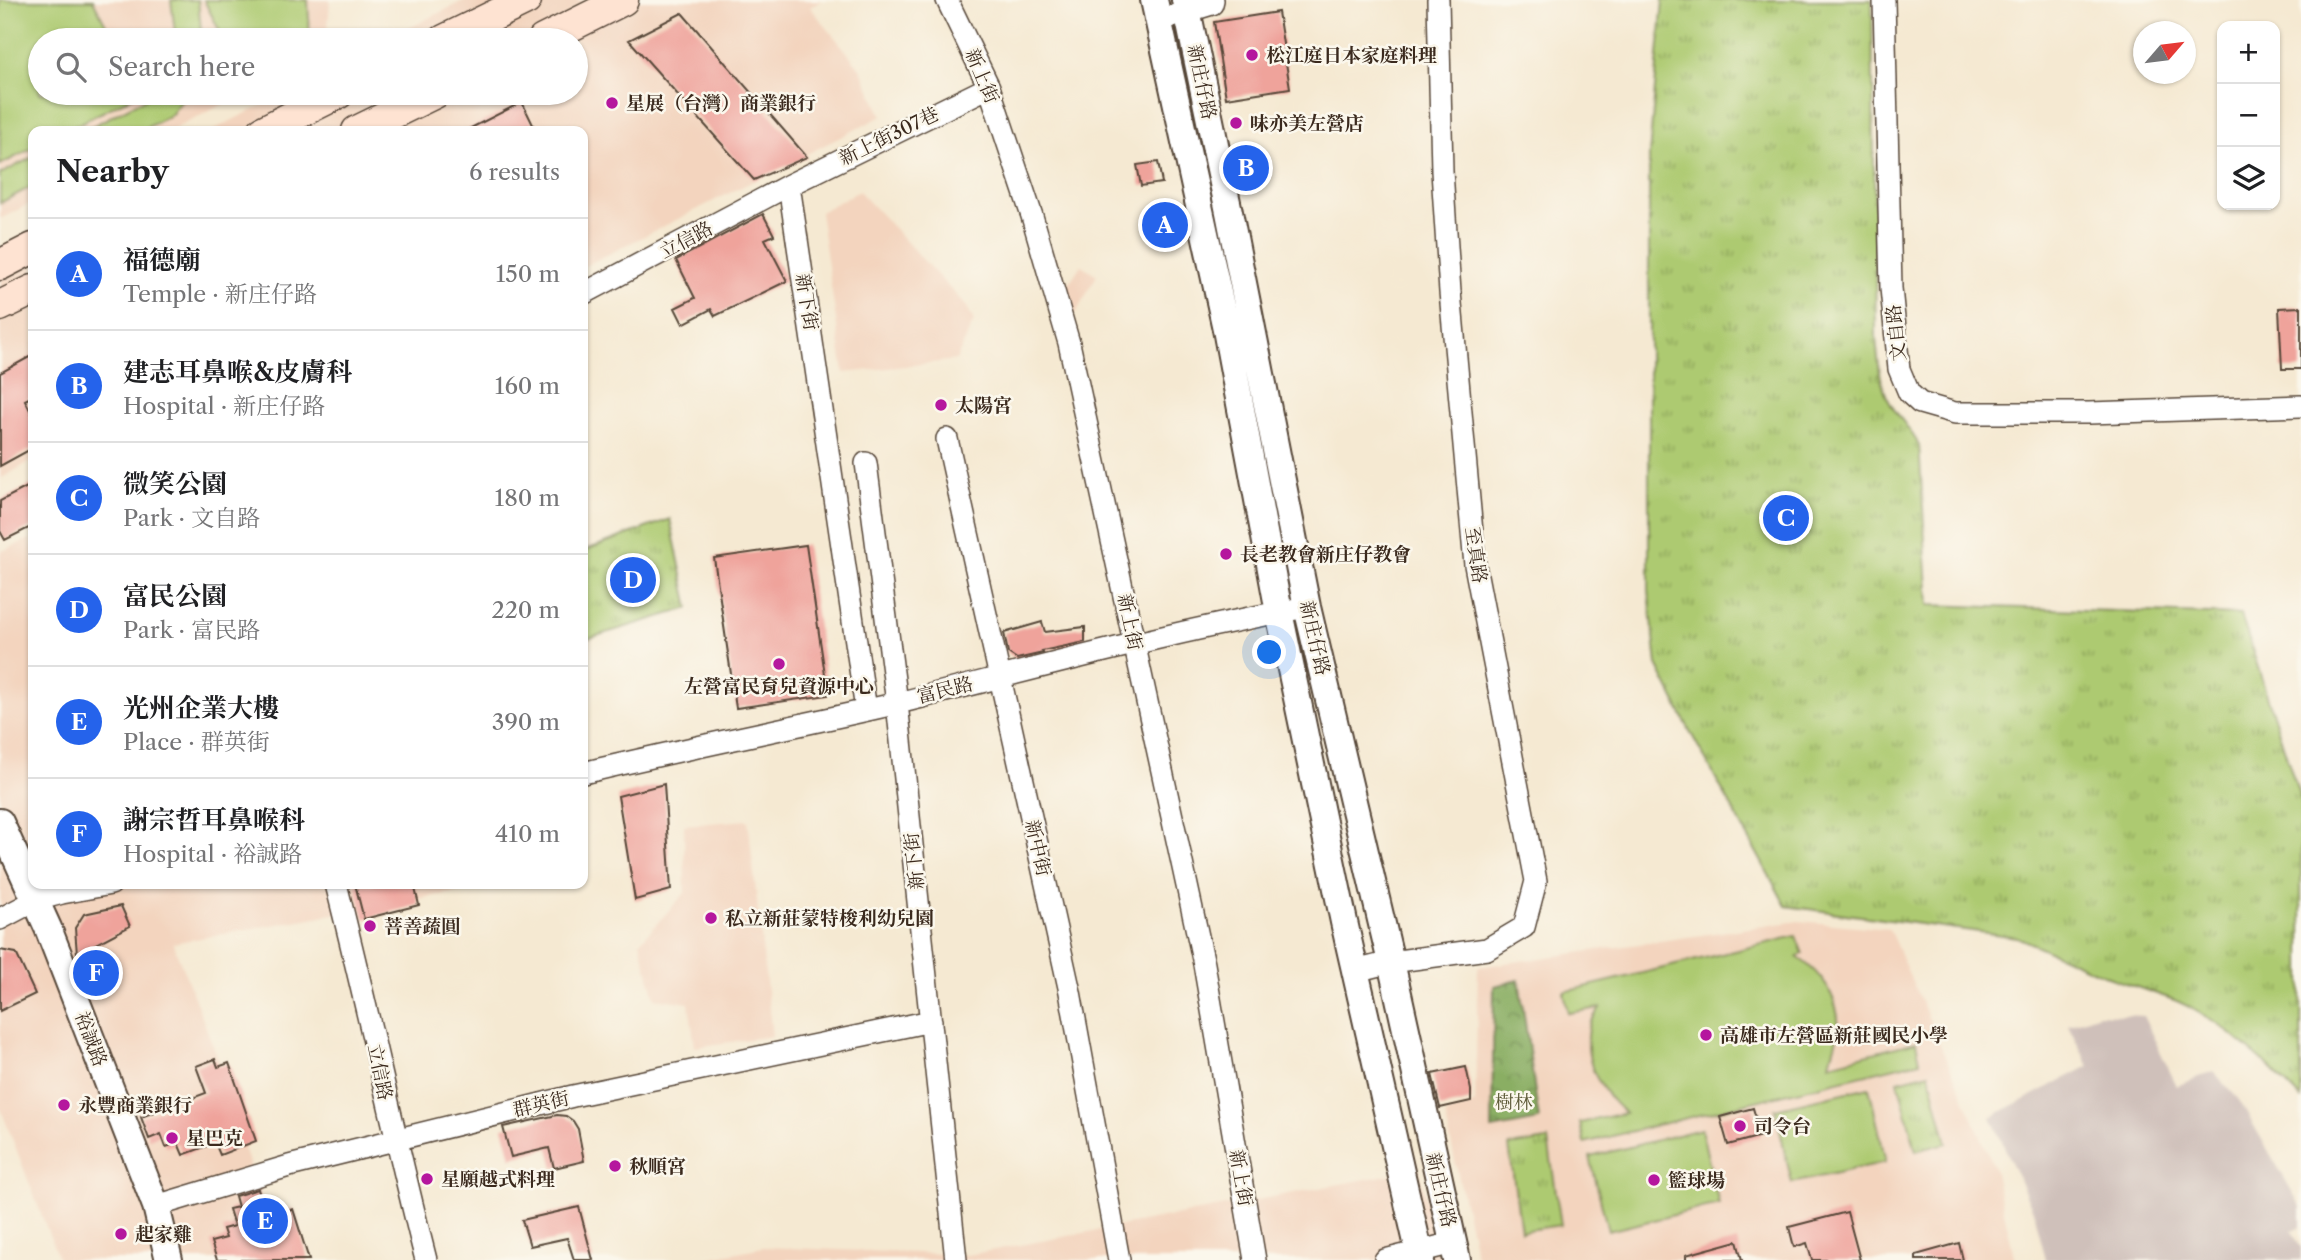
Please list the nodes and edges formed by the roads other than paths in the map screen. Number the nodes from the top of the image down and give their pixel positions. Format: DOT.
graph roads {
  1 [pos="526,0"];
  2 [pos="623,0"];
  3 [pos="947,0"];
  4 [pos="1213,0"];
  5 [pos="1438,0"];
  6 [pos="1884,0"];
  7 [pos="1186,6"];
  8 [pos="1157,10"];
  9 [pos="469,28"];
  10 [pos="568,28"];
  11 [pos="989,87"];
  12 [pos="315,105"];
  13 [pos="410,105"];
  14 [pos="273,126"];
  15 [pos="367,126"];
  16 [pos="789,186"];
  17 [pos="28,251"];
  18 [pos="0,265"];
  19 [pos="588,291"];
  20 [pos="28,292"];
  21 [pos="0,306"];
  22 [pos="2301,406"];
  23 [pos="947,439"];
  24 [pos="866,463"];
  25 [pos="1307,607"];
  26 [pos="1279,612"];
  27 [pos="1135,645"];
  28 [pos="1000,676"];
  29 [pos="897,703"];
  30 [pos="866,710"];
  31 [pos="588,767"];
  32 [pos="0,822"];
  33 [pos="28,883"];
  34 [pos="31,889"];
  35 [pos="84,889"];
  36 [pos="337,889"];
  37 [pos="36,900"];
  38 [pos="0,919"];
  39 [pos="1391,962"];
  40 [pos="1355,971"];
  41 [pos="930,1021"];
  42 [pos="395,1139"];
  43 [pos="156,1206"];
  44 [pos="1455,1252"];
  45 [pos="1420,1256"];
  46 [pos="169,1260"];
  47 [pos="426,1260"];
  48 [pos="956,1260"];
  49 [pos="1119,1260"];
  50 [pos="1255,1260"];
  51 [pos="1385,1260"];
  1 -- 9 [label="main road"];
  2 -- 10 [label="main road"];
  3 -- 11 [label="street, 新上街"];
  4 -- 7 [label="street, 新庄仔路"];
  5 -- 39 [label="street, 至真路"];
  6 -- 22 [label="street, 文自路"];
  7 -- 8 [label="street, 新庄仔路"];
  7 -- 25 [label="street, 新庄仔路"];
  8 -- 26 [label="street, 新庄仔路"];
  11 -- 16 [label="street, 新上街307巷"];
  11 -- 27 [label="street, 新上街"];
  12 -- 14 [label="main road"];
  13 -- 15 [label="main road"];
  16 -- 19 [label="street, 立信路"];
  16 -- 30 [label="street, 新下街"];
  17 -- 18 [label="main road"];
  20 -- 21 [label="main road"];
  23 -- 28 [label="street, 新中街"];
  24 -- 29 [label="street, 新下街"];
  25 -- 26 [label="street, 富民路"];
  25 -- 39 [label="street, 新庄仔路"];
  26 -- 27 [label="street, 富民路"];
  26 -- 40 [label="street, 新庄仔路"];
  27 -- 28 [label="street, 富民路"];
  27 -- 50 [label="street, 新上街"];
  28 -- 29 [label="street, 富民路"];
  28 -- 49 [label="street, 新中街"];
  29 -- 30 [label="street, 富民路"];
  29 -- 41 [label="street, 新下街"];
  30 -- 31 [label="street, 富民路"];
  32 -- 33 [label="street, 裕誠路"];
  34 -- 37 [label="street, 裕誠路"];
  35 -- 37 [label="street"];
  36 -- 42 [label="street, 立信路"];
  37 -- 38 [label="street"];
  37 -- 43 [label="street, 裕誠路"];
  39 -- 40 [label="street, 至真路"];
  39 -- 44 [label="street, 新庄仔路"];
  40 -- 45 [label="street, 新庄仔路"];
  41 -- 42 [label="street, 群英街"];
  41 -- 48 [label="street, 新下街"];
  42 -- 43 [label="street, 群英街"];
  42 -- 47 [label="street, 立信路"];
  43 -- 46 [label="street, 裕誠路"];
  44 -- 45 [label="street"];
  45 -- 51 [label="street"];
}
